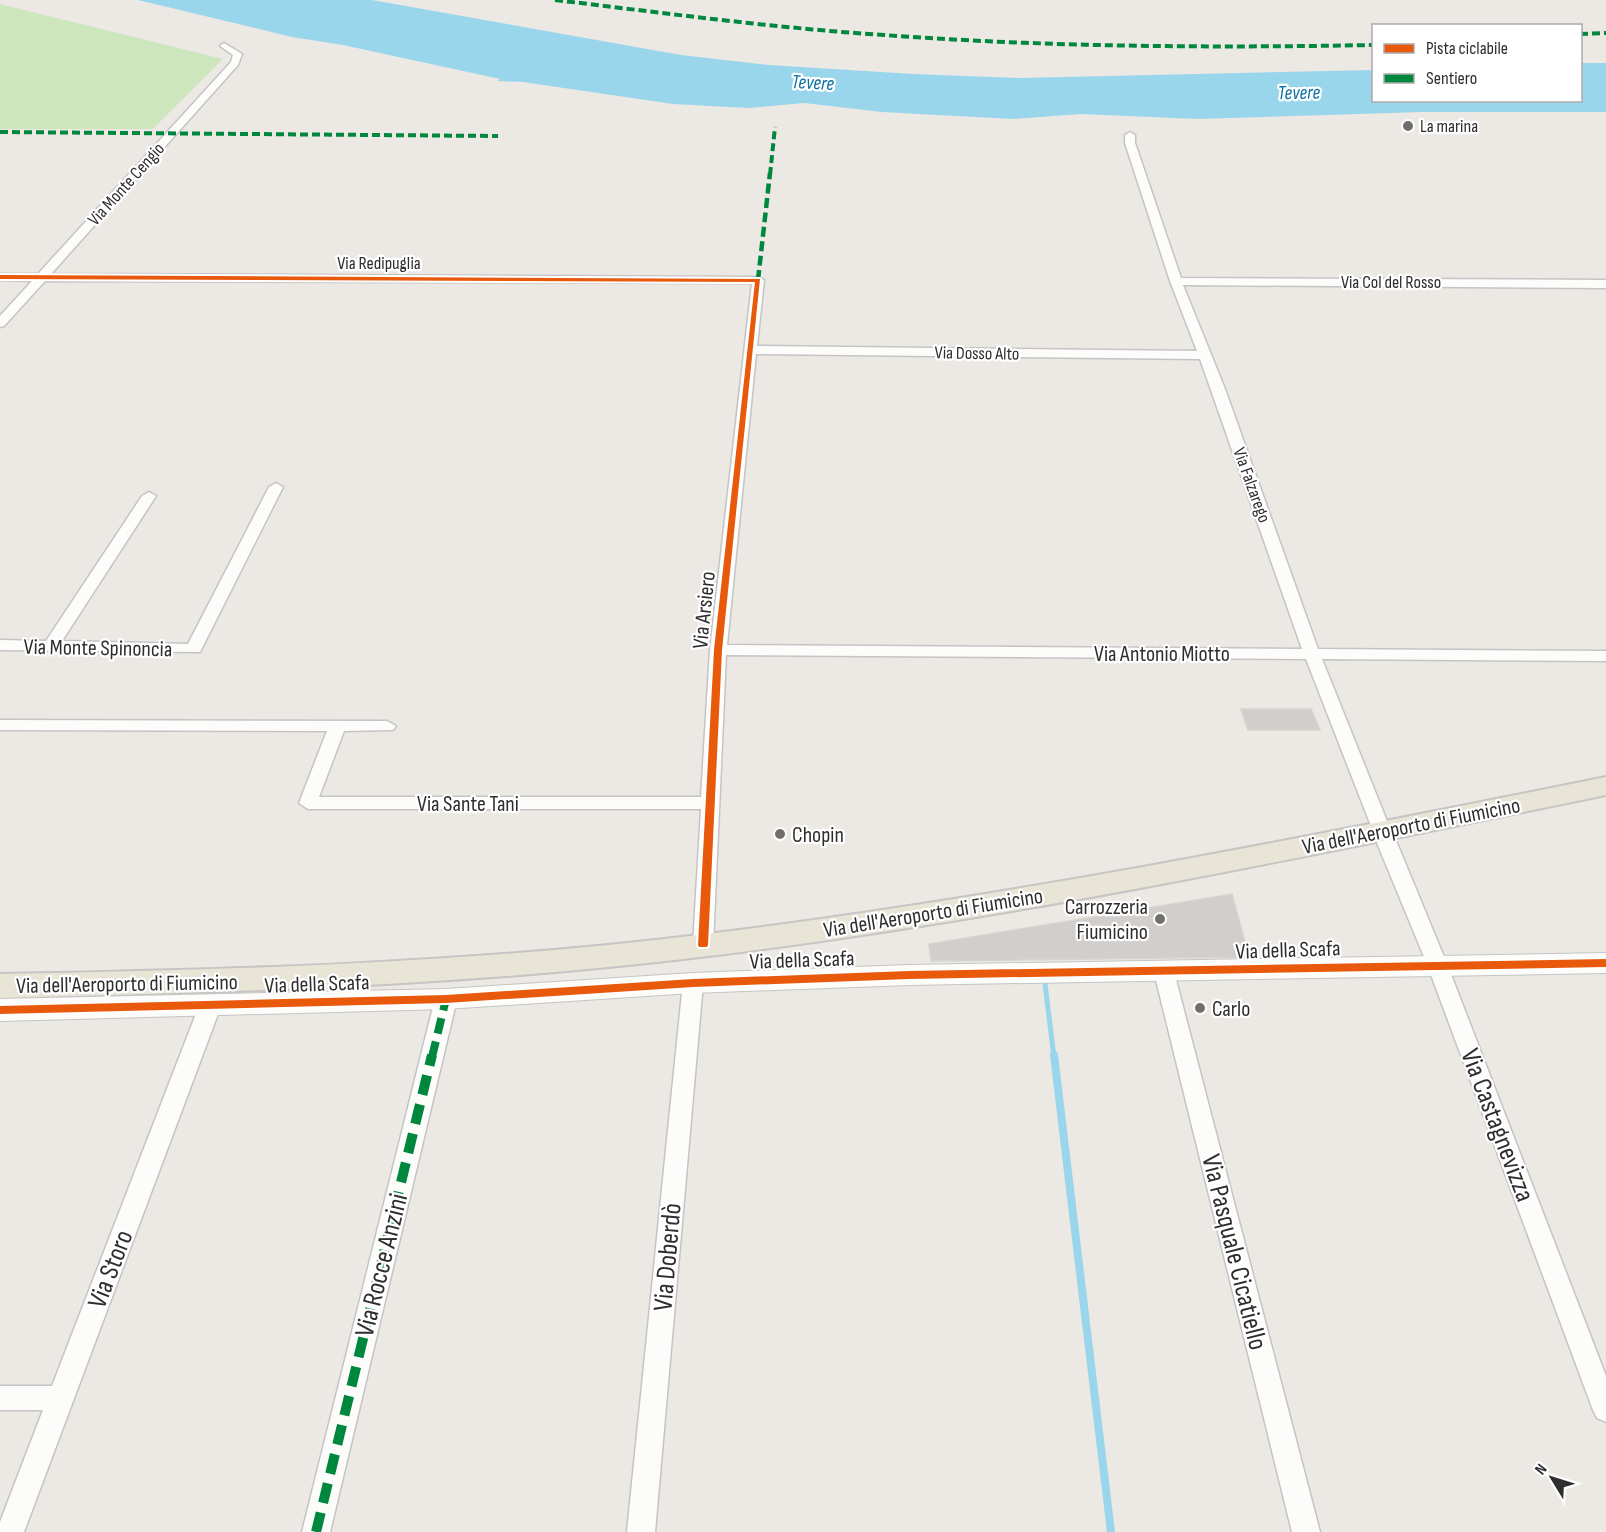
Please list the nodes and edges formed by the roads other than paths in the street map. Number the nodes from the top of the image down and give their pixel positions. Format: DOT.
graph roads {
  1 [pos="224,46"];
  2 [pos="1130,135"];
  3 [pos="0,278"];
  4 [pos="41,278"];
  5 [pos="759,280"];
  6 [pos="1176,281"];
  7 [pos="1606,284"];
  8 [pos="0,323"];
  9 [pos="749,350"];
  10 [pos="1205,355"];
  11 [pos="276,487"];
  12 [pos="149,496"];
  13 [pos="0,645"];
  14 [pos="51,646"];
  15 [pos="718,650"];
  16 [pos="1312,654"];
  17 [pos="1606,656"];
  18 [pos="0,725"];
  19 [pos="387,726"];
  20 [pos="337,727"];
  21 [pos="1606,786"];
  22 [pos="710,803"];
  23 [pos="1385,837"];
  24 [pos="703,945"];
  25 [pos="1606,963"];
  26 [pos="1437,964"];
  27 [pos="1164,972"];
  28 [pos="693,983"];
  29 [pos="0,986"];
  30 [pos="446,999"];
  31 [pos="210,1006"];
  32 [pos="0,1010"];
  33 [pos="0,1398"];
  34 [pos="61,1398"];
  35 [pos="1606,1410"];
  36 [pos="10,1532"];
  37 [pos="316,1532"];
  38 [pos="641,1532"];
  39 [pos="1306,1532"];
  1 -- 4 [label="street, Via Monte Cengio"];
  2 -- 6 [label="street, Via Falzarego"];
  3 -- 4 [label="street, Via Redipuglia"];
  4 -- 5 [label="street, Via Redipuglia"];
  4 -- 8 [label="street, Via Monte Cengio"];
  5 -- 9 [label="street, Via Arsiero"];
  6 -- 7 [label="street, Via Col del Rosso"];
  6 -- 10 [label="street, Via Falzarego"];
  9 -- 10 [label="street, Via Dosso Alto"];
  9 -- 15 [label="street, Via Arsiero"];
  10 -- 16 [label="street, Via Falzarego"];
  11 -- 14 [label="street, Via Monte Spinoncia"];
  12 -- 14 [label="street"];
  13 -- 14 [label="street, Via Monte Spinoncia"];
  15 -- 16 [label="street, Via Antonio Miotto"];
  15 -- 22 [label="street, Via Arsiero"];
  16 -- 17 [label="street, Via Antonio Miotto"];
  16 -- 23 [label="street, Via Falzarego"];
  18 -- 20 [label="street"];
  19 -- 20 [label="street"];
  20 -- 22 [label="street, Via Sante Tani"];
  21 -- 23 [label="main road, Via dell'Aeroporto di Fiumicino"];
  22 -- 24 [label="street, Via Arsiero"];
  23 -- 24 [label="main road, Via dell'Aeroporto di Fiumicino"];
  23 -- 26 [label="street, Via Castagnevizza"];
  24 -- 29 [label="main road, Via dell'Aeroporto di Fiumicino"];
  25 -- 26 [label="street, Via della Scafa"];
  26 -- 27 [label="street, Via della Scafa"];
  26 -- 35 [label="street, Via Castagnevizza"];
  27 -- 28 [label="street, Via della Scafa"];
  27 -- 39 [label="street, Via Pasquale Cicatiello"];
  28 -- 30 [label="street, Via della Scafa"];
  28 -- 38 [label="street, Via Doberdò"];
  30 -- 31 [label="street, Via della Scafa"];
  30 -- 37 [label="street, Via Rocce Anzini"];
  31 -- 32 [label="street, Via della Scafa"];
  31 -- 34 [label="street, Via Storo"];
  33 -- 34 [label="street"];
  34 -- 36 [label="street, Via Storo"];
}
